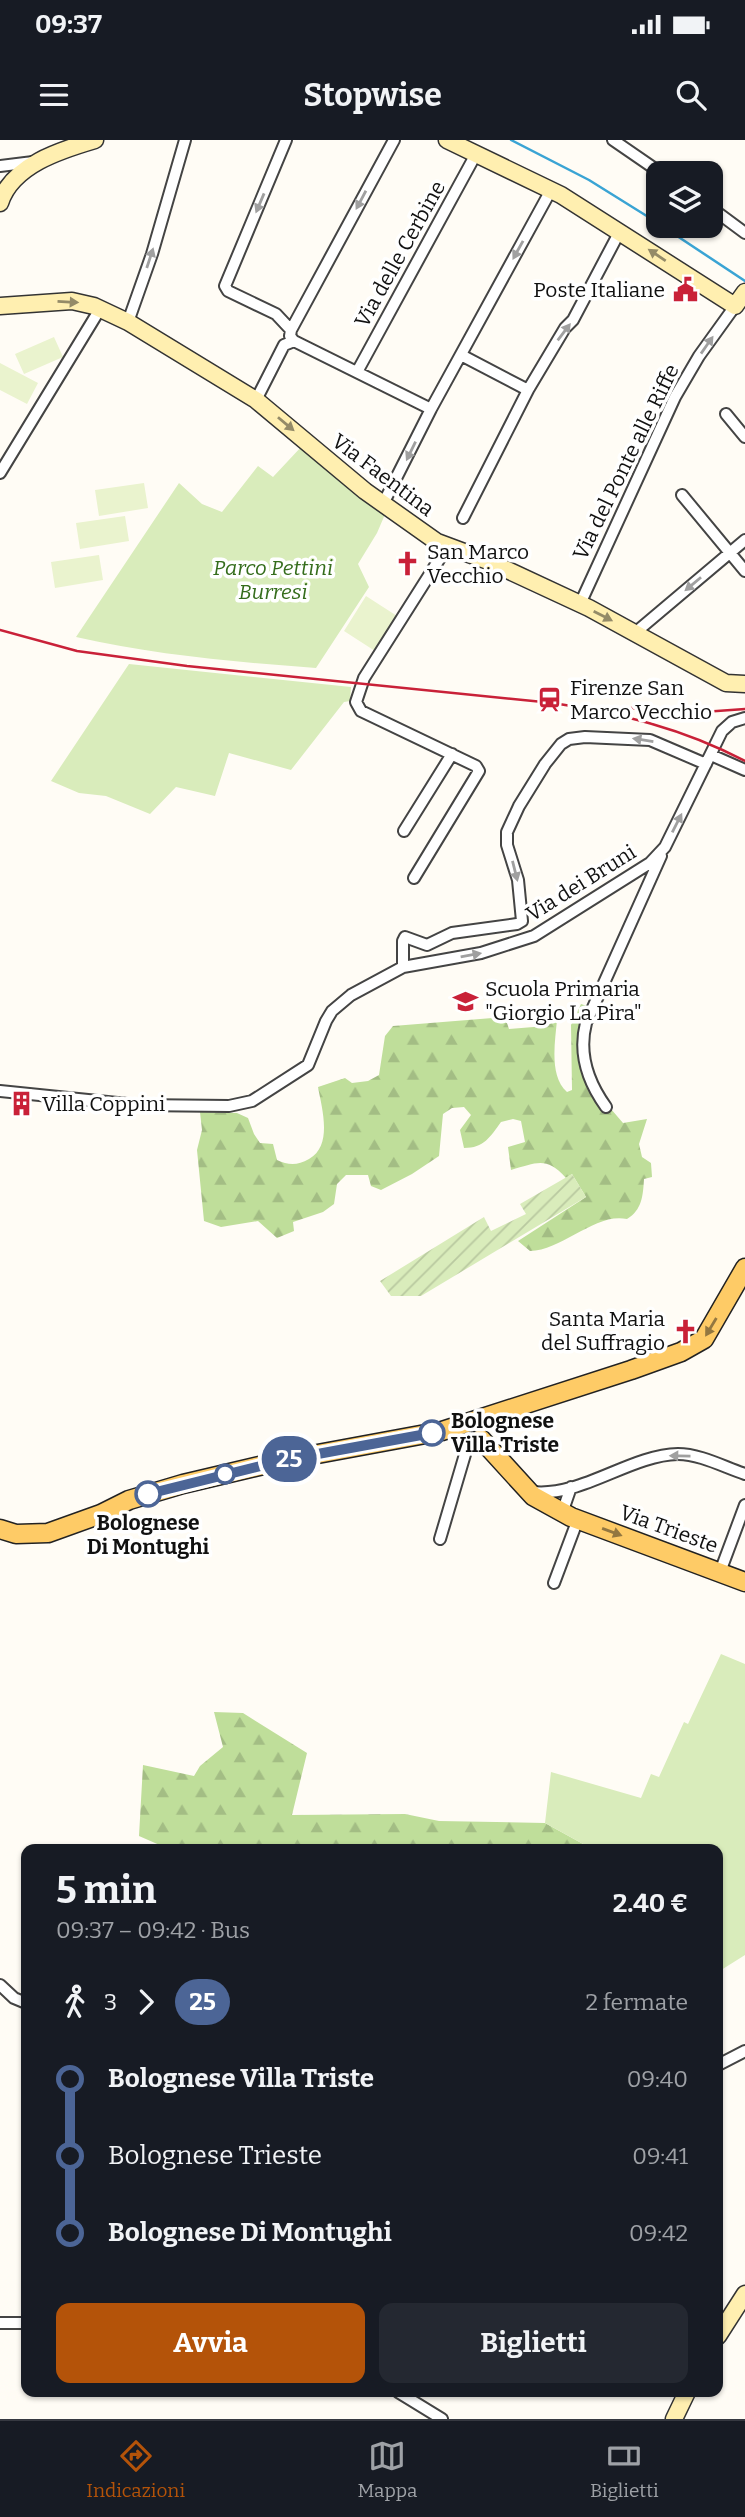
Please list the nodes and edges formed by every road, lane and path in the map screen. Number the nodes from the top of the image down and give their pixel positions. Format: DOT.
graph roads {
  1 [pos="95,140"];
  2 [pos="185,140"];
  3 [pos="286,140"];
  4 [pos="394,140"];
  5 [pos="447,140"];
  6 [pos="613,140"];
  7 [pos="475,154"];
  8 [pos="36,162"];
  9 [pos="646,162"];
  10 [pos="0,166"];
  11 [pos="551,190"];
  12 [pos="2,193"];
  13 [pos="723,217"];
  14 [pos="620,231"];
  15 [pos="745,233"];
  16 [pos="740,299"];
  17 [pos="0,306"];
  18 [pos="100,309"];
  19 [pos="128,322"];
  20 [pos="292,336"];
  21 [pos="461,355"];
  22 [pos="357,372"];
  23 [pos="528,390"];
  24 [pos="256,400"];
  25 [pos="431,409"];
  26 [pos="726,414"];
  27 [pos="745,437"];
  28 [pos="0,473"];
  29 [pos="682,495"];
  30 [pos="383,504"];
  31 [pos="463,518"];
  32 [pos="745,540"];
  33 [pos="447,547"];
  34 [pos="730,553"];
  35 [pos="745,571"];
  36 [pos="580,604"];
  37 [pos="636,632"];
  38 [pos="726,683"];
  39 [pos="745,684"];
  40 [pos="745,694"];
  41 [pos="745,718"];
  42 [pos="452,754"];
  43 [pos="709,760"];
  44 [pos="745,770"];
  45 [pos="404,831"];
  46 [pos="665,847"];
  47 [pos="414,878"];
  48 [pos="522,921"];
  49 [pos="527,939"];
  50 [pos="403,967"];
  51 [pos="0,1091"];
  52 [pos="606,1107"];
  53 [pos="745,1268"];
  54 [pos="475,1431"];
  55 [pos="745,1474"];
  56 [pos="571,1487"];
  57 [pos="529,1492"];
  58 [pos="745,1505"];
  59 [pos="570,1516"];
  60 [pos="0,1529"];
  61 [pos="440,1539"];
  62 [pos="720,1572"];
  63 [pos="745,1582"];
  64 [pos="554,1583"];
  65 [pos="0,1985"];
  66 [pos="21,2001"];
  67 [pos="745,2050"];
  68 [pos="723,2062"];
  69 [pos="745,2280"];
  70 [pos="745,2294"];
  71 [pos="0,2323"];
  72 [pos="21,2323"];
  73 [pos="723,2324"];
  74 [pos="723,2328"];
  75 [pos="406,2397"];
  76 [pos="685,2397"];
  77 [pos="442,2419"];
  78 [pos="674,2419"];
  1 -- 8 [label="street"];
  19 -- 2 [label="street, one-way"];
  3 -- 20 [label="street, one-way"];
  4 -- 20 [label="street, one-way"];
  5 -- 7 [label="street"];
  6 -- 9 [label="street"];
  7 -- 11 [label="street"];
  7 -- 22 [label="street, Via delle Cerbine"];
  8 -- 10 [label="street"];
  8 -- 12 [label="street"];
  11 -- 14 [label="street"];
  11 -- 21 [label="street, one-way"];
  13 -- 15 [label="street"];
  16 -- 14 [label="street, one-way"];
  23 -- 14 [label="street, one-way"];
  36 -- 16 [label="street, Via del Ponte alle Riffe, one-way"];
  17 -- 18 [label="street, Via Faentina, one-way"];
  18 -- 19 [label="street, Via Faentina"];
  18 -- 28 [label="street"];
  19 -- 24 [label="street, Via Faentina"];
  20 -- 22 [label="street"];
  20 -- 24 [label="street"];
  21 -- 23 [label="street"];
  21 -- 25 [label="street"];
  22 -- 25 [label="street"];
  23 -- 31 [label="street"];
  24 -- 30 [label="street, Via Faentina, one-way"];
  25 -- 30 [label="street, one-way"];
  26 -- 27 [label="street"];
  29 -- 34 [label="street"];
  30 -- 33 [label="street, Via Faentina"];
  32 -- 34 [label="street"];
  33 -- 36 [label="street, Via Faentina"];
  33 -- 42 [label="street"];
  34 -- 35 [label="street"];
  34 -- 37 [label="street, one-way"];
  36 -- 37 [label="street, Via Faentina, one-way"];
  37 -- 38 [label="street, Via Faentina"];
  38 -- 39 [label="street"];
  38 -- 40 [label="street, Via Faentina"];
  41 -- 43 [label="street, Via dei Bruni"];
  42 -- 45 [label="street"];
  42 -- 47 [label="street"];
  43 -- 44 [label="street"];
  46 -- 43 [label="street, Via dei Bruni, one-way"];
  43 -- 48 [label="street, one-way"];
  46 -- 49 [label="street, Via dei Bruni"];
  46 -- 52 [label="street"];
  48 -- 49 [label="street"];
  48 -- 50 [label="street"];
  50 -- 49 [label="street, Via dei Bruni, one-way"];
  50 -- 51 [label="street, Via dei Bruni"];
  53 -- 54 [label="main road, one-way"];
  54 -- 57 [label="main road, Via Trieste"];
  54 -- 60 [label="main road"];
  54 -- 61 [label="street"];
  55 -- 56 [label="street, one-way"];
  56 -- 57 [label="street"];
  56 -- 59 [label="street"];
  57 -- 59 [label="main road, Via Trieste"];
  58 -- 62 [label="street"];
  59 -- 62 [label="main road, Via Trieste, one-way"];
  59 -- 64 [label="street"];
  62 -- 63 [label="main road, Via Trieste"];
  65 -- 66 [label="street"];
  67 -- 68 [label="street"];
  69 -- 73 [label="street"];
  70 -- 74 [label="street"];
  71 -- 72 [label="street"];
  75 -- 77 [label="street"];
  76 -- 78 [label="street"];
}
